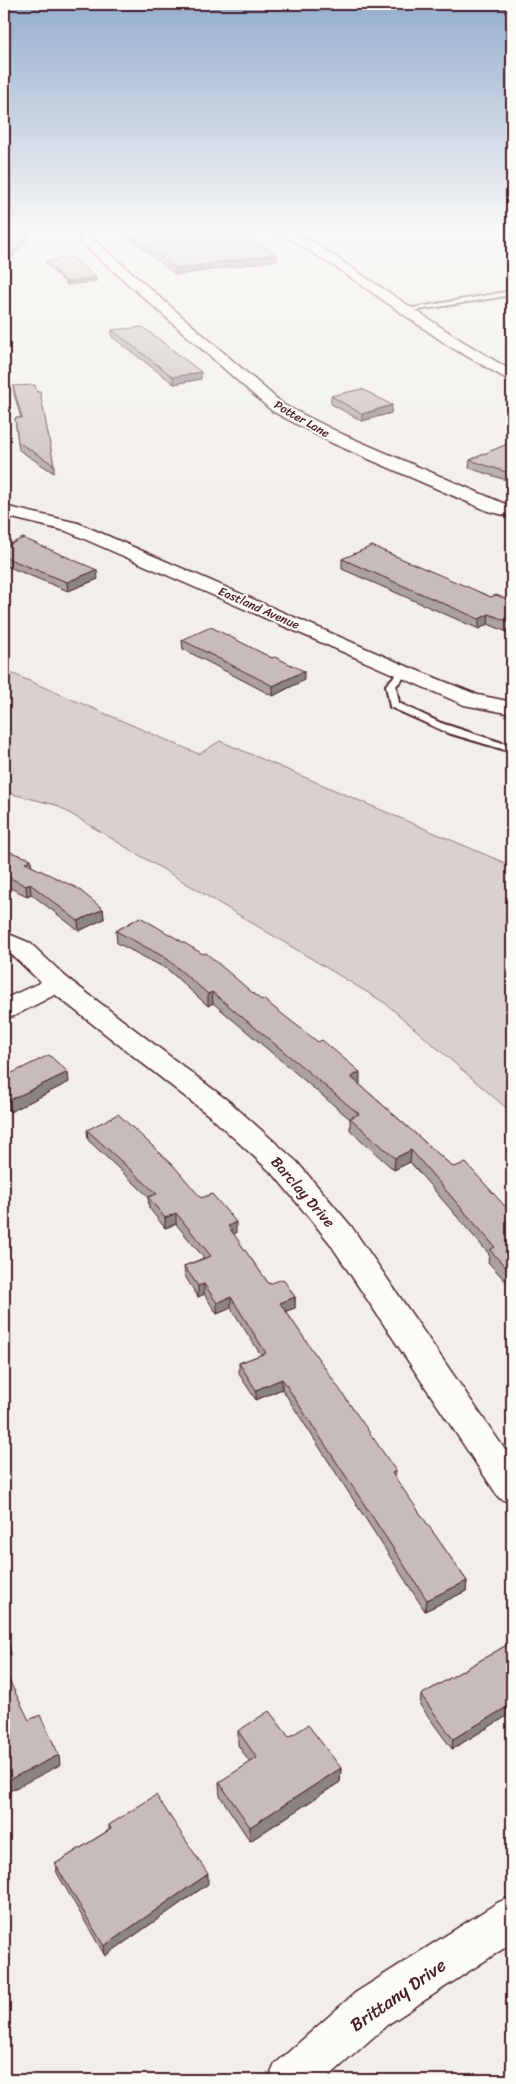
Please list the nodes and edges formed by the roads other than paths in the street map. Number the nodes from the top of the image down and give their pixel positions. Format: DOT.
graph roads {
  1 [pos="187,328"];
  2 [pos="433,328"];
  3 [pos="512,377"];
  4 [pos="4,512"];
  5 [pos="512,512"];
  6 [pos="404,672"];
  7 [pos="512,708"];
  8 [pos="512,749"];
  9 [pos="4,940"];
  10 [pos="58,984"];
  11 [pos="4,1010"];
  12 [pos="512,1488"];
  13 [pos="512,1918"];
  14 [pos="291,2080"];
  1 -- 5 [label="street, Potter Lane"];
  2 -- 3 [label="street"];
  4 -- 6 [label="street, Eastland Avenue"];
  6 -- 7 [label="street, Eastland Avenue"];
  6 -- 8 [label="lane"];
  9 -- 10 [label="street, Barclay Drive"];
  10 -- 11 [label="street"];
  10 -- 12 [label="street, Barclay Drive"];
  13 -- 14 [label="street, Brittany Drive"];
}
